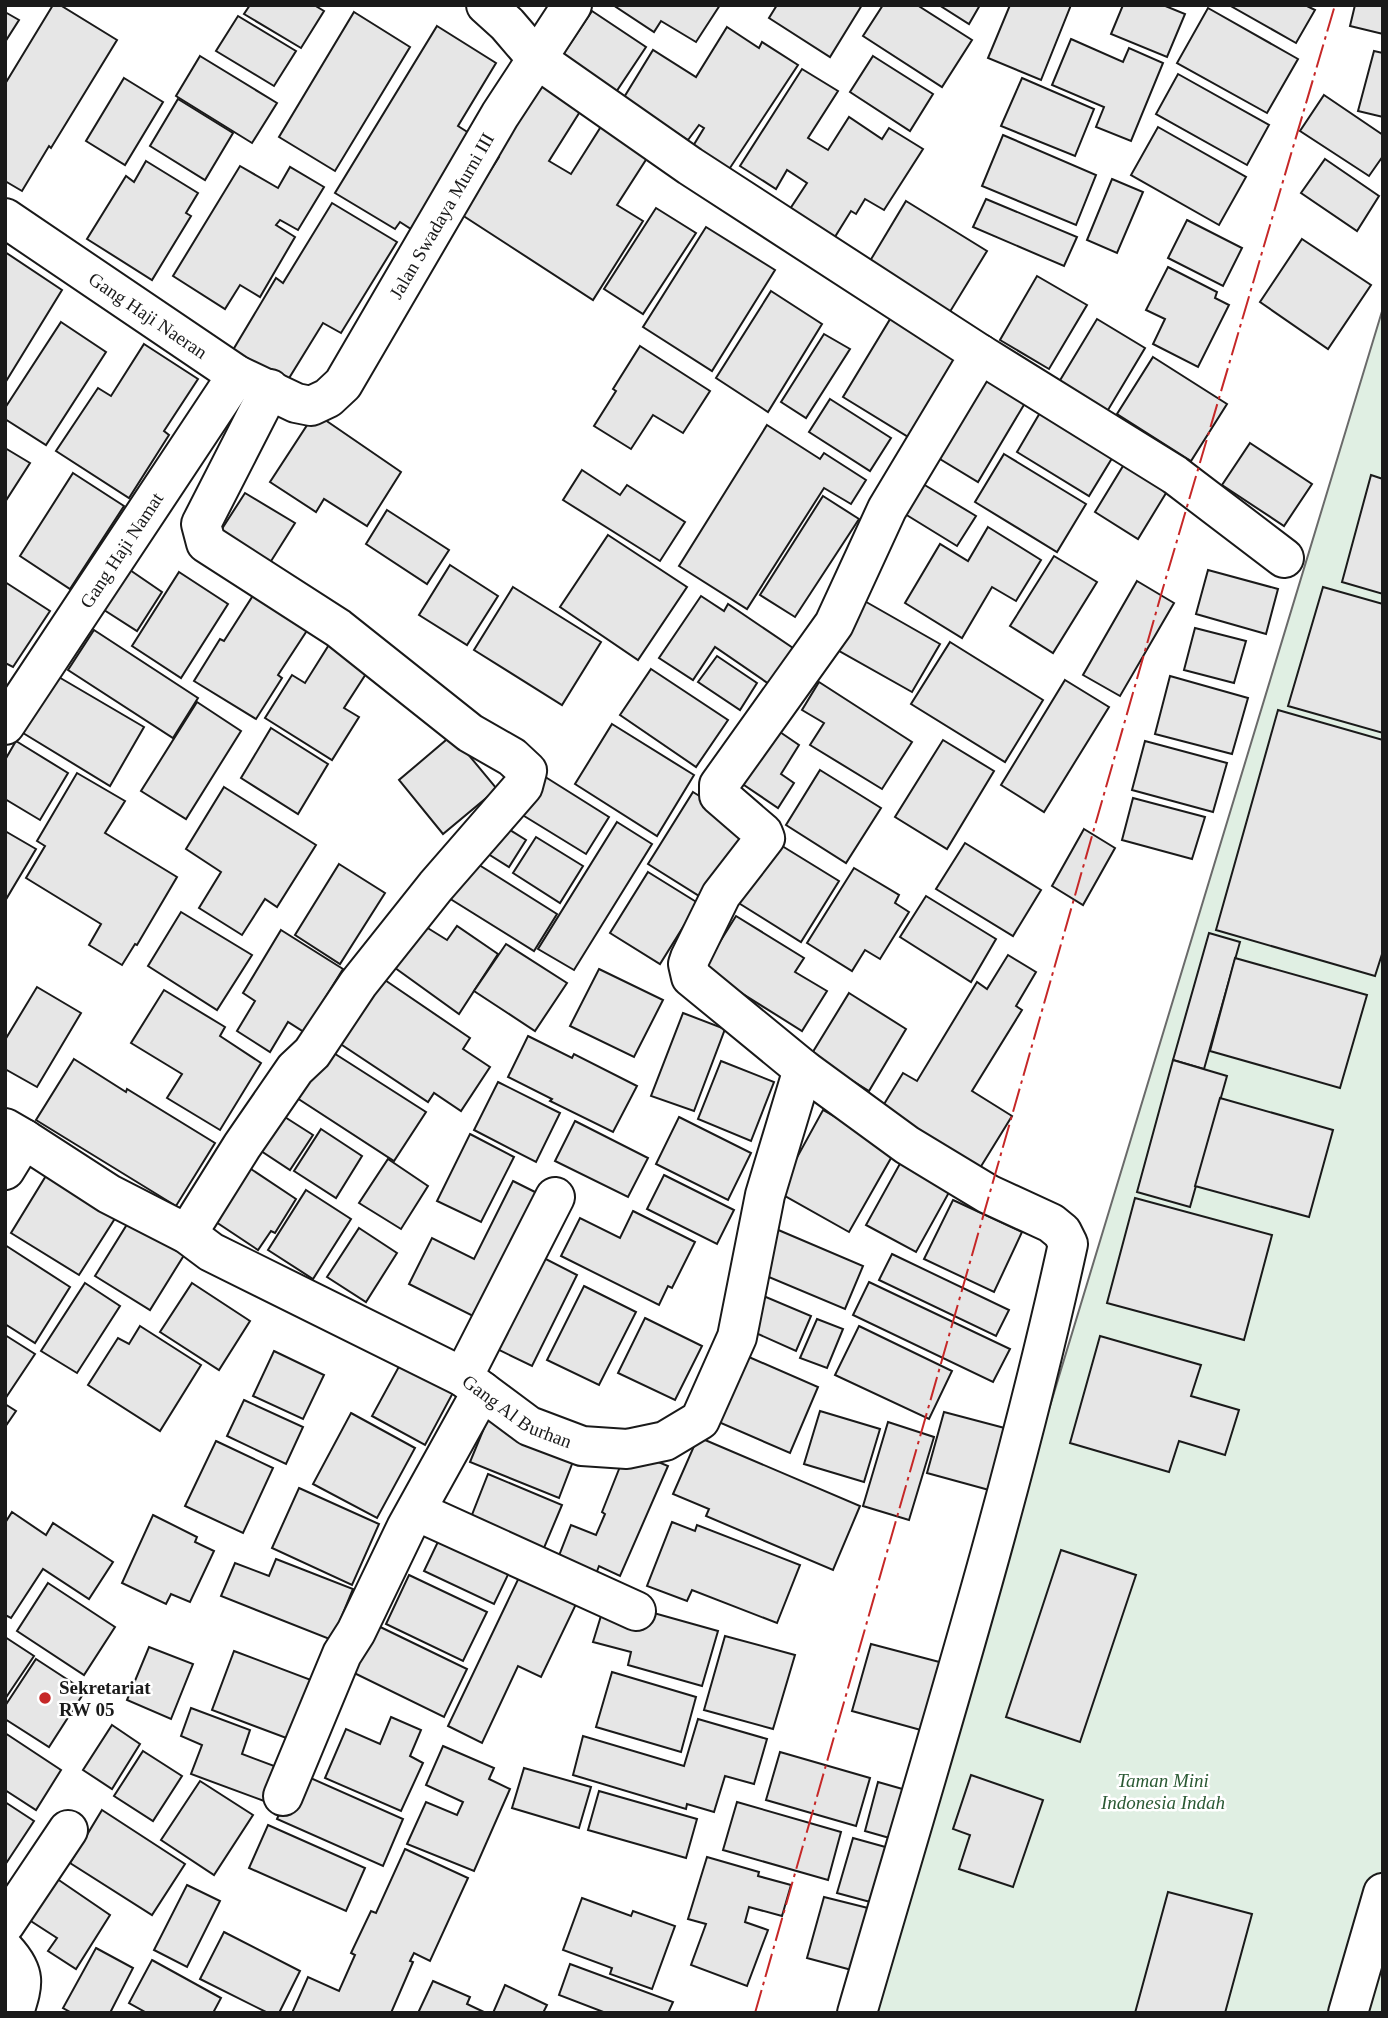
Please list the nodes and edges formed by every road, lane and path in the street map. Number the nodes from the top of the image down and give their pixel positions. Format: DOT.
graph roads {
  1 [pos="486,5"];
  2 [pos="572,5"];
  3 [pos="537,59"];
  4 [pos="5,218"];
  5 [pos="980,354"];
  6 [pos="268,389"];
  7 [pos="1284,558"];
  8 [pos="5,725"];
  9 [pos="803,1069"];
  10 [pos="11,1146"];
  11 [pos="555,1197"];
  12 [pos="187,1234"];
  13 [pos="472,1384"];
  14 [pos="416,1510"];
  15 [pos="636,1611"];
  16 [pos="283,1796"];
  17 [pos="68,1830"];
  18 [pos="1383,1893"];
  19 [pos="5,1924"];
  20 [pos="5,1950"];
  21 [pos="14,2013"];
  22 [pos="857,2013"];
  23 [pos="1348,2013"];
  1 -- 3 [label="street"];
  2 -- 3 [label="street, Jalan Swadaya Murni III"];
  3 -- 5 [label="street"];
  3 -- 6 [label="street, Jalan Swadaya Murni III"];
  4 -- 6 [label="street, Gang Haji Naeran"];
  5 -- 7 [label="street"];
  5 -- 9 [label="street"];
  6 -- 8 [label="street, Gang Haji Namat"];
  6 -- 12 [label="street"];
  9 -- 13 [label="street, Gang Al Burhan"];
  9 -- 22 [label="street"];
  10 -- 12 [label="street, Gang Al Burhan"];
  11 -- 13 [label="street"];
  12 -- 13 [label="street, Gang Al Burhan"];
  13 -- 14 [label="street"];
  14 -- 15 [label="street"];
  14 -- 16 [label="street"];
  17 -- 19 [label="street"];
  18 -- 23 [label="street"];
  20 -- 21 [label="street"];
}
